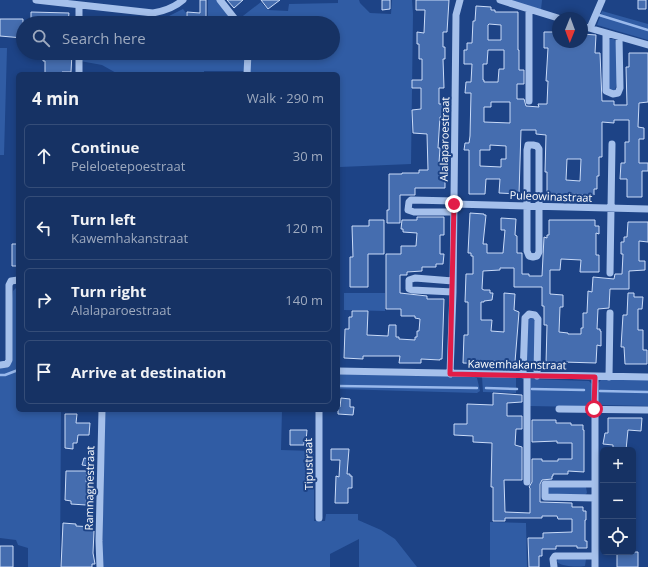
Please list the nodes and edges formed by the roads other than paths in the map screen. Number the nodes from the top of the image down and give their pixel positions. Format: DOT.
graph roads {
  1 [pos="36,0"];
  2 [pos="184,0"];
  3 [pos="220,0"];
  4 [pos="460,0"];
  5 [pos="500,0"];
  6 [pos="602,0"];
  7 [pos="56,1"];
  8 [pos="80,5"];
  9 [pos="529,9"];
  10 [pos="79,16"];
  11 [pos="233,16"];
  12 [pos="552,16"];
  13 [pos="590,28"];
  14 [pos="606,33"];
  15 [pos="619,37"];
  16 [pos="648,45"];
  17 [pos="79,60"];
  18 [pos="248,60"];
  19 [pos="79,72"];
  20 [pos="247,72"];
  21 [pos="529,101"];
  22 [pos="612,144"];
  23 [pos="454,205"];
  24 [pos="526,206"];
  25 [pos="539,206"];
  26 [pos="611,208"];
  27 [pos="648,209"];
  28 [pos="610,273"];
  29 [pos="16,280"];
  30 [pos="453,281"];
  31 [pos="453,292"];
  32 [pos="610,313"];
  33 [pos="0,365"];
  34 [pos="340,371"];
  35 [pos="450,374"];
  36 [pos="525,376"];
  37 [pos="537,376"];
  38 [pos="595,377"];
  39 [pos="609,377"];
  40 [pos="648,378"];
  41 [pos="559,409"];
  42 [pos="594,409"];
  43 [pos="648,410"];
  44 [pos="102,412"];
  45 [pos="320,412"];
  46 [pos="527,482"];
  47 [pos="595,484"];
  48 [pos="595,498"];
  49 [pos="319,518"];
  50 [pos="595,556"];
  51 [pos="100,567"];
  52 [pos="554,567"];
  53 [pos="595,567"];
  1 -- 7 [label="street"];
  2 -- 8 [label="street"];
  3 -- 11 [label="street"];
  4 -- 23 [label="street, Alalaparoestraat"];
  5 -- 9 [label="street"];
  6 -- 13 [label="street"];
  7 -- 8 [label="street"];
  8 -- 10 [label="street"];
  9 -- 12 [label="street"];
  9 -- 21 [label="street"];
  13 -- 14 [label="street"];
  14 -- 15 [label="street"];
  14 -- 15 [label="street"];
  15 -- 16 [label="street"];
  17 -- 19 [label="street"];
  18 -- 20 [label="street"];
  22 -- 26 [label="street"];
  23 -- 23 [label="street"];
  23 -- 24 [label="street, Puleowinastraat"];
  23 -- 30 [label="street, Alalaparoestraat"];
  24 -- 25 [label="street, Puleowinastraat"];
  24 -- 25 [label="street"];
  24 -- 25 [label="street"];
  25 -- 26 [label="street, Puleowinastraat"];
  26 -- 27 [label="street, Puleowinastraat"];
  26 -- 28 [label="street"];
  29 -- 33 [label="street"];
  30 -- 31 [label="street, Alalaparoestraat"];
  30 -- 31 [label="street"];
  31 -- 35 [label="street, Alalaparoestraat"];
  32 -- 39 [label="street"];
  34 -- 35 [label="street, Kawemhakanstraat"];
  35 -- 36 [label="street, Kawemhakanstraat"];
  36 -- 37 [label="street, Kawemhakanstraat"];
  36 -- 37 [label="street"];
  36 -- 46 [label="street"];
  37 -- 38 [label="street, Kawemhakanstraat"];
  38 -- 39 [label="street, Kawemhakanstraat"];
  38 -- 42 [label="street"];
  39 -- 40 [label="street, Kawemhakanstraat"];
  41 -- 42 [label="street"];
  42 -- 43 [label="street"];
  42 -- 47 [label="street"];
  44 -- 51 [label="street, Ramnagnestraat"];
  45 -- 49 [label="street, Tipustraat"];
  47 -- 48 [label="street"];
  47 -- 48 [label="street"];
  48 -- 50 [label="street"];
  50 -- 52 [label="street"];
  50 -- 53 [label="street"];
}
